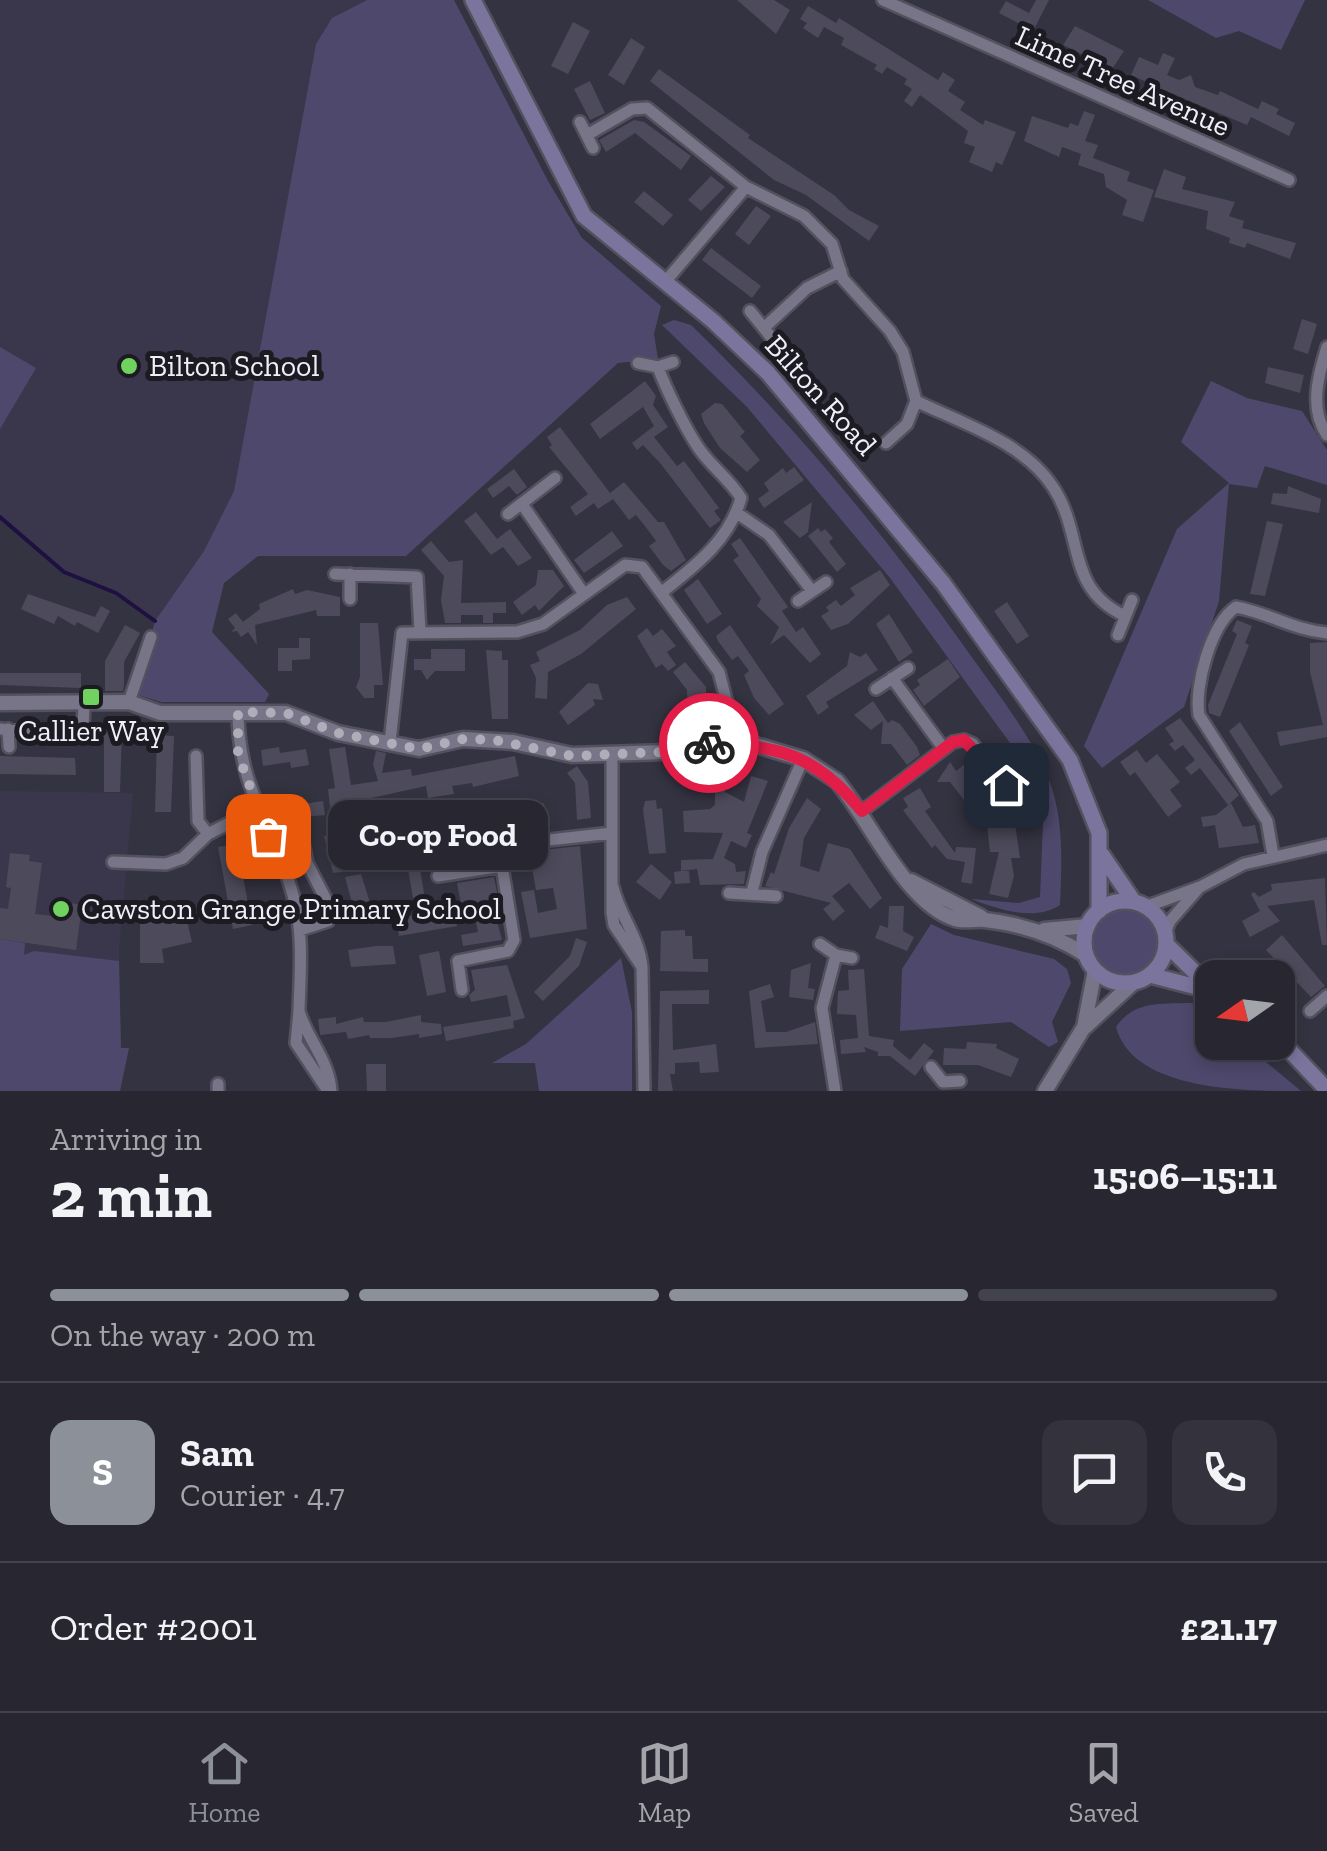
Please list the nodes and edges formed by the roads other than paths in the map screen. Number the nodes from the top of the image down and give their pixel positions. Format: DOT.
graph roads {
  1 [pos="473,0"];
  2 [pos="883,0"];
  3 [pos="580,122"];
  4 [pos="587,135"];
  5 [pos="593,148"];
  6 [pos="1289,180"];
  7 [pos="746,187"];
  8 [pos="841,271"];
  9 [pos="665,282"];
  10 [pos="750,311"];
  11 [pos="765,326"];
  12 [pos="775,342"];
  13 [pos="1327,348"];
  14 [pos="673,362"];
  15 [pos="638,364"];
  16 [pos="658,366"];
  17 [pos="916,401"];
  18 [pos="1327,436"];
  19 [pos="886,443"];
  20 [pos="556,478"];
  21 [pos="522,504"];
  22 [pos="508,514"];
  23 [pos="737,514"];
  24 [pos="336,574"];
  25 [pos="350,574"];
  26 [pos="826,582"];
  27 [pos="812,591"];
  28 [pos="662,593"];
  29 [pos="584,594"];
  30 [pos="350,600"];
  31 [pos="1132,600"];
  32 [pos="798,602"];
  33 [pos="1125,616"];
  34 [pos="420,631"];
  35 [pos="1327,633"];
  36 [pos="1118,635"];
  37 [pos="151,637"];
  38 [pos="908,668"];
  39 [pos="892,678"];
  40 [pos="876,690"];
  41 [pos="129,702"];
  42 [pos="0,703"];
  43 [pos="84,704"];
  44 [pos="238,712"];
  45 [pos="4,729"];
  46 [pos="390,742"];
  47 [pos="730,744"];
  48 [pos="9,747"];
  49 [pos="944,749"];
  50 [pos="612,754"];
  51 [pos="196,756"];
  52 [pos="802,759"];
  53 [pos="1022,765"];
  54 [pos="1006,785"];
  55 [pos="1016,800"];
  56 [pos="257,809"];
  57 [pos="862,811"];
  58 [pos="301,832"];
  59 [pos="612,833"];
  60 [pos="208,834"];
  61 [pos="1327,845"];
  62 [pos="1100,852"];
  63 [pos="1272,855"];
  64 [pos="114,862"];
  65 [pos="502,866"];
  66 [pos="438,876"];
  67 [pos="1200,887"];
  68 [pos="752,892"];
  69 [pos="729,893"];
  70 [pos="776,896"];
  71 [pos="1140,905"];
  72 [pos="1099,911"];
  73 [pos="1088,926"];
  74 [pos="300,930"];
  75 [pos="1033,930"];
  76 [pos="1166,938"];
  77 [pos="820,944"];
  78 [pos="836,955"];
  79 [pos="1086,955"];
  80 [pos="852,958"];
  81 [pos="1094,970"];
  82 [pos="1195,971"];
  83 [pos="1150,975"];
  84 [pos="1133,983"];
  85 [pos="1195,986"];
  86 [pos="462,990"];
  87 [pos="1327,996"];
  88 [pos="1310,1011"];
  89 [pos="1084,1027"];
  90 [pos="1295,1056"];
  91 [pos="931,1067"];
  92 [pos="960,1081"];
  93 [pos="941,1086"];
  94 [pos="1327,1090"];
  95 [pos="329,1091"];
  96 [pos="644,1091"];
  97 [pos="835,1091"];
  98 [pos="1044,1091"];
  1 -- 9 [label="main road, Bilton Road"];
  2 -- 6 [label="street, Lime Tree Avenue"];
  3 -- 4 [label="street"];
  4 -- 5 [label="street"];
  4 -- 7 [label="street"];
  7 -- 8 [label="street"];
  7 -- 9 [label="street"];
  8 -- 11 [label="street"];
  8 -- 17 [label="street"];
  9 -- 62 [label="main road, Bilton Road"];
  10 -- 11 [label="street"];
  11 -- 12 [label="street"];
  13 -- 18 [label="street"];
  14 -- 16 [label="street"];
  15 -- 16 [label="street"];
  16 -- 23 [label="street"];
  17 -- 19 [label="street"];
  17 -- 33 [label="street"];
  20 -- 21 [label="street"];
  21 -- 22 [label="street"];
  21 -- 29 [label="street"];
  23 -- 27 [label="street"];
  23 -- 28 [label="street"];
  24 -- 25 [label="street"];
  25 -- 30 [label="street"];
  25 -- 34 [label="street"];
  26 -- 27 [label="street"];
  27 -- 32 [label="street"];
  28 -- 29 [label="street"];
  28 -- 47 [label="street"];
  29 -- 34 [label="street"];
  31 -- 33 [label="street"];
  33 -- 36 [label="street"];
  34 -- 46 [label="street"];
  35 -- 63 [label="street"];
  37 -- 41 [label="street"];
  38 -- 39 [label="street"];
  39 -- 40 [label="street"];
  39 -- 49 [label="street"];
  41 -- 43 [label="street"];
  41 -- 44 [label="street"];
  42 -- 43 [label="street"];
  43 -- 45 [label="street"];
  44 -- 46 [label="street"];
  44 -- 56 [label="street"];
  45 -- 48 [label="street"];
  46 -- 50 [label="street"];
  47 -- 50 [label="street"];
  47 -- 52 [label="street"];
  49 -- 54 [label="street"];
  49 -- 57 [label="street"];
  50 -- 59 [label="street"];
  51 -- 60 [label="street"];
  52 -- 57 [label="street"];
  52 -- 68 [label="street"];
  53 -- 54 [label="street"];
  54 -- 55 [label="street"];
  56 -- 60 [label="street"];
  56 -- 74 [label="street"];
  57 -- 75 [label="street"];
  58 -- 74 [label="street"];
  59 -- 65 [label="street"];
  59 -- 96 [label="street"];
  60 -- 64 [label="street"];
  61 -- 63 [label="street"];
  62 -- 71 [label="main road, Bilton Road"];
  62 -- 72 [label="main road, Bilton Road"];
  63 -- 67 [label="street"];
  65 -- 66 [label="street"];
  65 -- 86 [label="street"];
  67 -- 71 [label="street"];
  67 -- 76 [label="street"];
  68 -- 69 [label="street"];
  68 -- 70 [label="street"];
  71 -- 72 [label="main road"];
  71 -- 76 [label="main road"];
  72 -- 73 [label="main road"];
  73 -- 75 [label="street"];
  73 -- 79 [label="main road"];
  74 -- 95 [label="street"];
  75 -- 79 [label="street"];
  76 -- 82 [label="main road"];
  76 -- 83 [label="main road"];
  77 -- 78 [label="street"];
  78 -- 80 [label="street"];
  78 -- 97 [label="street"];
  79 -- 81 [label="main road"];
  81 -- 84 [label="main road"];
  81 -- 89 [label="street"];
  83 -- 84 [label="main road"];
  83 -- 85 [label="main road"];
  84 -- 89 [label="street"];
  87 -- 88 [label="street"];
  89 -- 98 [label="street"];
  90 -- 94 [label="main road"];
  91 -- 93 [label="street"];
  92 -- 93 [label="street"];
}
